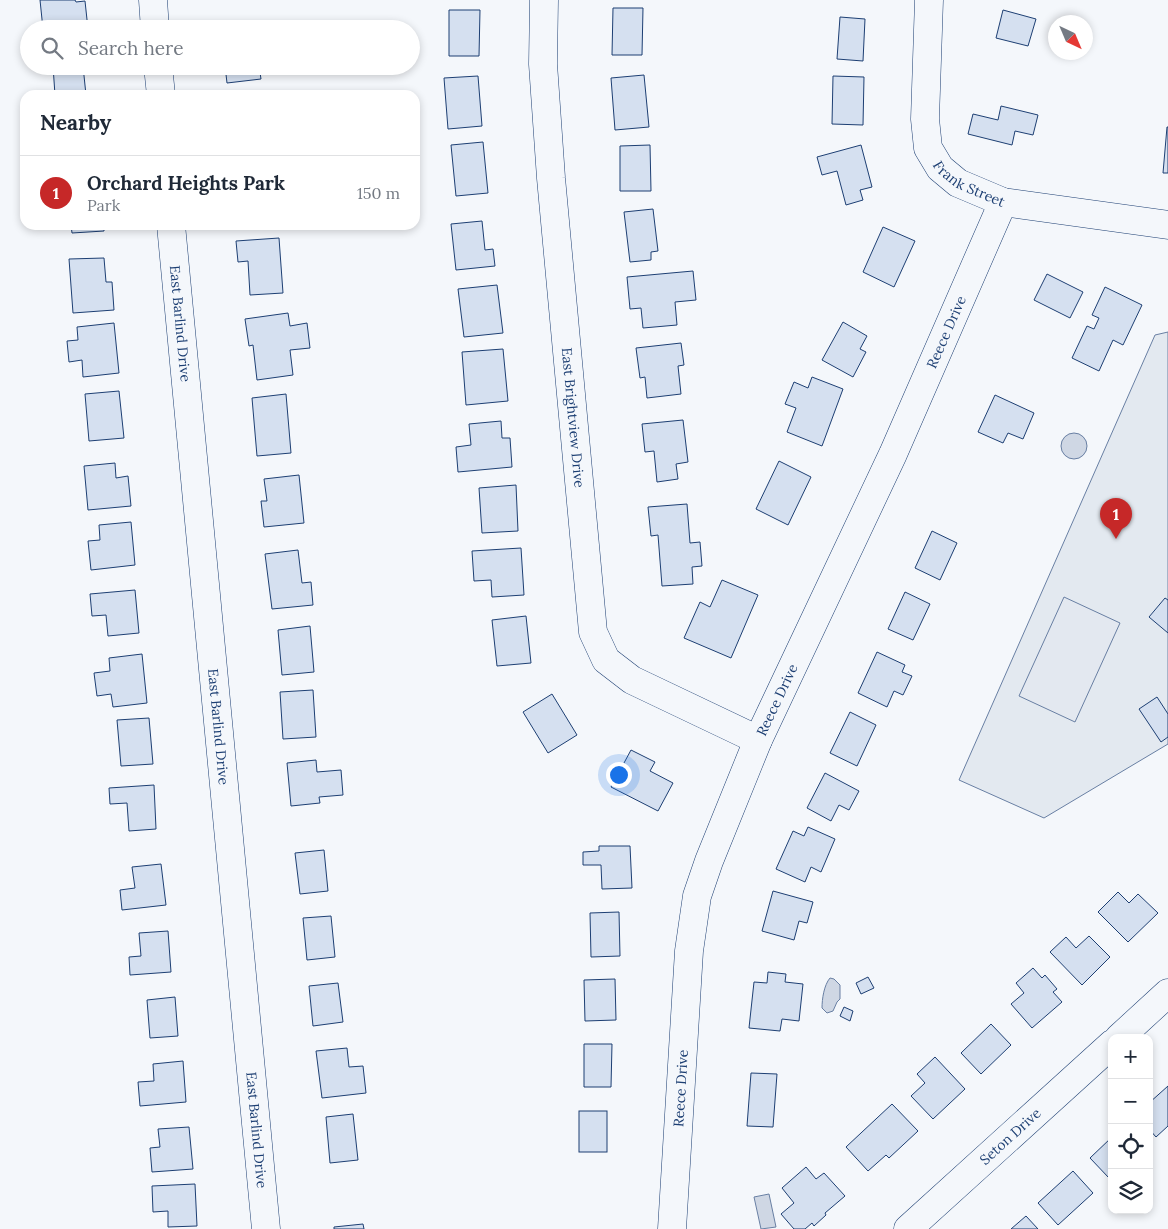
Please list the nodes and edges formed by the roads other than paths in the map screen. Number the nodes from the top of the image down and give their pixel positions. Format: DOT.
graph roads {
  1 [pos="153,0"];
  2 [pos="544,0"];
  3 [pos="929,0"];
  4 [pos="154,20"];
  5 [pos="159,75"];
  6 [pos="160,90"];
  7 [pos="1003,202"];
  8 [pos="1168,225"];
  9 [pos="171,230"];
  10 [pos="758,740"];
  11 [pos="1168,993"];
  12 [pos="1122,1034"];
  13 [pos="1108,1048"];
  14 [pos="266,1229"];
  15 [pos="672,1229"];
  16 [pos="908,1229"];
  1 -- 4 [label="street"];
  2 -- 10 [label="street, East Brightview Drive"];
  3 -- 7 [label="street, Frank Street"];
  5 -- 6 [label="street"];
  7 -- 8 [label="street, Frank Street"];
  7 -- 10 [label="street, Reece Drive"];
  9 -- 14 [label="street, East Barlind Drive"];
  10 -- 15 [label="street, Reece Drive"];
  11 -- 12 [label="street"];
  13 -- 16 [label="street, Seton Drive"];
}
